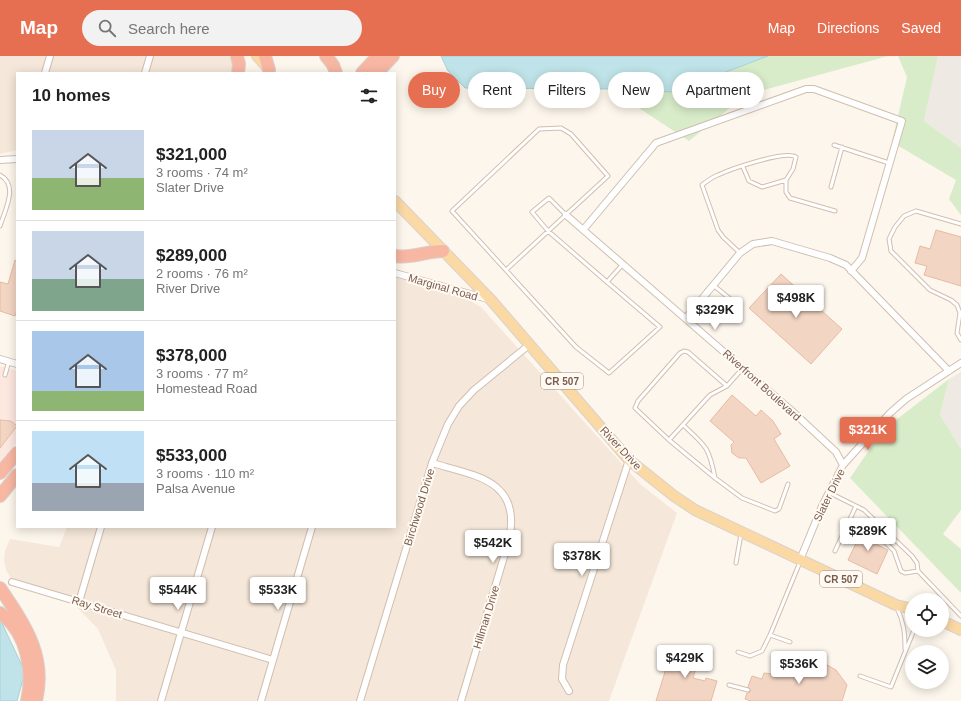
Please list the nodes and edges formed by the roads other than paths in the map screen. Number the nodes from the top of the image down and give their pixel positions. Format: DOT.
graph roads {
  1 [pos="50,56"];
  2 [pos="150,56"];
  3 [pos="237,56"];
  4 [pos="257,56"];
  5 [pos="265,56"];
  6 [pos="326,56"];
  7 [pos="378,56"];
  8 [pos="393,56"];
  9 [pos="45,72"];
  10 [pos="145,72"];
  11 [pos="238,72"];
  12 [pos="270,72"];
  13 [pos="336,72"];
  14 [pos="363,72"];
  15 [pos="378,72"];
  16 [pos="834,144"];
  17 [pos="842,147"];
  18 [pos="16,159"];
  19 [pos="0,160"];
  20 [pos="889,163"];
  21 [pos="743,167"];
  22 [pos="0,175"];
  23 [pos="786,180"];
  24 [pos="831,188"];
  25 [pos="396,202"];
  26 [pos="835,211"];
  27 [pos="566,215"];
  28 [pos="961,224"];
  29 [pos="0,226"];
  30 [pos="583,230"];
  31 [pos="548,231"];
  32 [pos="443,251"];
  33 [pos="740,253"];
  34 [pos="396,256"];
  35 [pos="623,264"];
  36 [pos="506,270"];
  37 [pos="851,271"];
  38 [pos="396,274"];
  39 [pos="607,282"];
  40 [pos="713,285"];
  41 [pos="491,300"];
  42 [pos="734,302"];
  43 [pos="686,318"];
  44 [pos="961,340"];
  45 [pos="529,345"];
  46 [pos="0,358"];
  47 [pos="9,361"];
  48 [pos="961,363"];
  49 [pos="16,364"];
  50 [pos="743,368"];
  51 [pos="949,371"];
  52 [pos="5,375"];
  53 [pos="727,386"];
  54 [pos="683,425"];
  55 [pos="669,440"];
  56 [pos="16,454"];
  57 [pos="629,460"];
  58 [pos="432,463"];
  59 [pos="843,465"];
  60 [pos="0,474"];
  61 [pos="16,477"];
  62 [pos="715,478"];
  63 [pos="788,484"];
  64 [pos="3,492"];
  65 [pos="828,492"];
  66 [pos="0,502"];
  67 [pos="856,506"];
  68 [pos="848,523"];
  69 [pos="101,528"];
  70 [pos="212,528"];
  71 [pos="312,528"];
  72 [pos="866,531"];
  73 [pos="741,532"];
  74 [pos="874,536"];
  75 [pos="835,551"];
  76 [pos="800,560"];
  77 [pos="736,563"];
  78 [pos="918,571"];
  79 [pos="12,582"];
  80 [pos="0,588"];
  81 [pos="79,602"];
  82 [pos="896,605"];
  83 [pos="905,608"];
  84 [pos="0,613"];
  85 [pos="961,616"];
  86 [pos="949,624"];
  87 [pos="961,630"];
  88 [pos="181,632"];
  89 [pos="770,635"];
  90 [pos="911,637"];
  91 [pos="790,642"];
  92 [pos="904,651"];
  93 [pos="738,652"];
  94 [pos="273,660"];
  95 [pos="860,676"];
  96 [pos="729,685"];
  97 [pos="748,690"];
  98 [pos="569,691"];
  99 [pos="27,701"];
  100 [pos="36,701"];
  101 [pos="161,701"];
  102 [pos="260,701"];
  103 [pos="360,701"];
  104 [pos="461,701"];
  1 -- 9 [label="street"];
  2 -- 10 [label="street"];
  3 -- 11 [label="highway"];
  4 -- 12 [label="main road"];
  5 -- 12 [label="highway"];
  6 -- 13 [label="highway"];
  7 -- 14 [label="highway"];
  8 -- 15 [label="highway"];
  16 -- 17 [label="lane"];
  17 -- 20 [label="lane"];
  17 -- 24 [label="lane"];
  18 -- 19 [label="street"];
  20 -- 30 [label="street"];
  20 -- 37 [label="street"];
  21 -- 23 [label="lane"];
  21 -- 23 [label="lane"];
  21 -- 33 [label="lane"];
  22 -- 29 [label="lane"];
  23 -- 26 [label="lane"];
  25 -- 32 [label="main road, River Drive / CR 507"];
  27 -- 30 [label="street, Riverfront Boulevard"];
  27 -- 31 [label="lane"];
  27 -- 31 [label="lane"];
  27 -- 36 [label="lane"];
  28 -- 44 [label="lane"];
  30 -- 35 [label="street, Riverfront Boulevard"];
  31 -- 36 [label="lane"];
  31 -- 39 [label="lane"];
  32 -- 34 [label="highway"];
  32 -- 41 [label="main road, River Drive / CR 507"];
  33 -- 37 [label="street"];
  33 -- 40 [label="street"];
  35 -- 39 [label="lane"];
  35 -- 43 [label="street, Riverfront Boulevard"];
  36 -- 39 [label="lane"];
  37 -- 51 [label="street"];
  38 -- 41 [label="street, Marginal Road"];
  40 -- 42 [label="lane"];
  40 -- 43 [label="street"];
  41 -- 45 [label="main road, River Drive / CR 507"];
  43 -- 50 [label="street, Riverfront Boulevard"];
  45 -- 57 [label="main road, River Drive / CR 507"];
  45 -- 58 [label="street, Birchwood Drive"];
  46 -- 47 [label="street"];
  47 -- 49 [label="street"];
  47 -- 52 [label="lane"];
  48 -- 51 [label="street, Slater Drive"];
  50 -- 53 [label="lane"];
  50 -- 59 [label="street, Riverfront Boulevard"];
  51 -- 59 [label="street, Slater Drive"];
  53 -- 54 [label="lane"];
  53 -- 55 [label="lane"];
  54 -- 55 [label="lane"];
  54 -- 62 [label="lane"];
  55 -- 62 [label="lane"];
  56 -- 60 [label="highway"];
  57 -- 73 [label="main road, River Drive / CR 507"];
  57 -- 98 [label="street"];
  58 -- 103 [label="street, Birchwood Drive"];
  58 -- 104 [label="street, Hillman Drive"];
  59 -- 65 [label="street, Slater Drive"];
  61 -- 64 [label="highway"];
  62 -- 63 [label="lane"];
  64 -- 66 [label="highway"];
  65 -- 67 [label="lane"];
  65 -- 76 [label="street, Slater Drive"];
  67 -- 68 [label="lane"];
  67 -- 78 [label="lane"];
  68 -- 72 [label="lane"];
  68 -- 75 [label="lane"];
  69 -- 81 [label="street"];
  70 -- 88 [label="street"];
  71 -- 94 [label="street"];
  73 -- 76 [label="main road, River Drive / CR 507"];
  73 -- 77 [label="lane"];
  74 -- 78 [label="lane"];
  76 -- 82 [label="main road, River Drive / CR 507"];
  76 -- 89 [label="lane"];
  78 -- 85 [label="lane"];
  79 -- 81 [label="street, Ray Street"];
  80 -- 100 [label="highway"];
  81 -- 88 [label="street, Ray Street"];
  82 -- 83 [label="main road, River Drive / CR 507"];
  82 -- 92 [label="lane"];
  84 -- 99 [label="highway"];
  86 -- 87 [label="main road"];
  88 -- 94 [label="street, Ray Street"];
  88 -- 101 [label="street"];
  89 -- 91 [label="lane"];
  89 -- 93 [label="lane"];
  90 -- 92 [label="lane"];
  92 -- 95 [label="lane"];
  94 -- 102 [label="street"];
  96 -- 97 [label="lane"];
}
